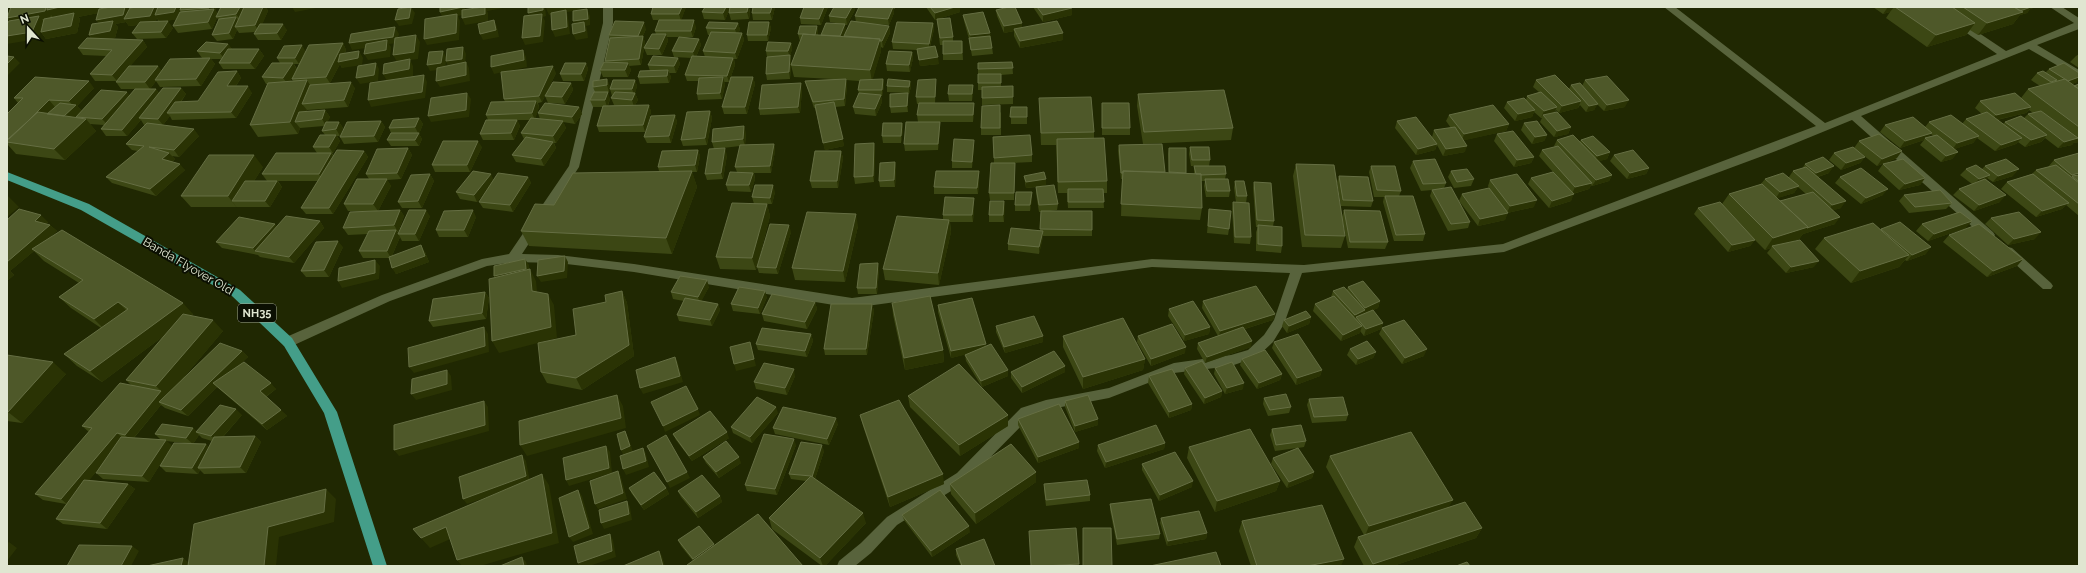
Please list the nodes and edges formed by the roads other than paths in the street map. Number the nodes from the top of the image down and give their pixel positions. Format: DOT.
graph roads {
  1 [pos="608,7"];
  2 [pos="1669,7"];
  3 [pos="1934,7"];
  4 [pos="2055,7"];
  5 [pos="2079,23"];
  6 [pos="2030,45"];
  7 [pos="2005,55"];
  8 [pos="2079,75"];
  9 [pos="1853,115"];
  10 [pos="1824,127"];
  11 [pos="7,176"];
  12 [pos="514,258"];
  13 [pos="1297,268"];
  14 [pos="2047,286"];
  15 [pos="288,342"];
  16 [pos="380,566"];
  17 [pos="844,566"];
  1 -- 12 [label="street"];
  2 -- 10 [label="street"];
  3 -- 7 [label="street"];
  4 -- 5 [label="street"];
  5 -- 6 [label="street"];
  6 -- 7 [label="street"];
  6 -- 8 [label="street"];
  7 -- 9 [label="street"];
  9 -- 10 [label="street"];
  9 -- 14 [label="street"];
  10 -- 13 [label="street"];
  11 -- 15 [label="highway, Banda Flyover Old / NH35"];
  12 -- 13 [label="street"];
  12 -- 15 [label="street"];
  13 -- 17 [label="street"];
  15 -- 16 [label="highway, Banda Flyover Old / NH35"];
}
